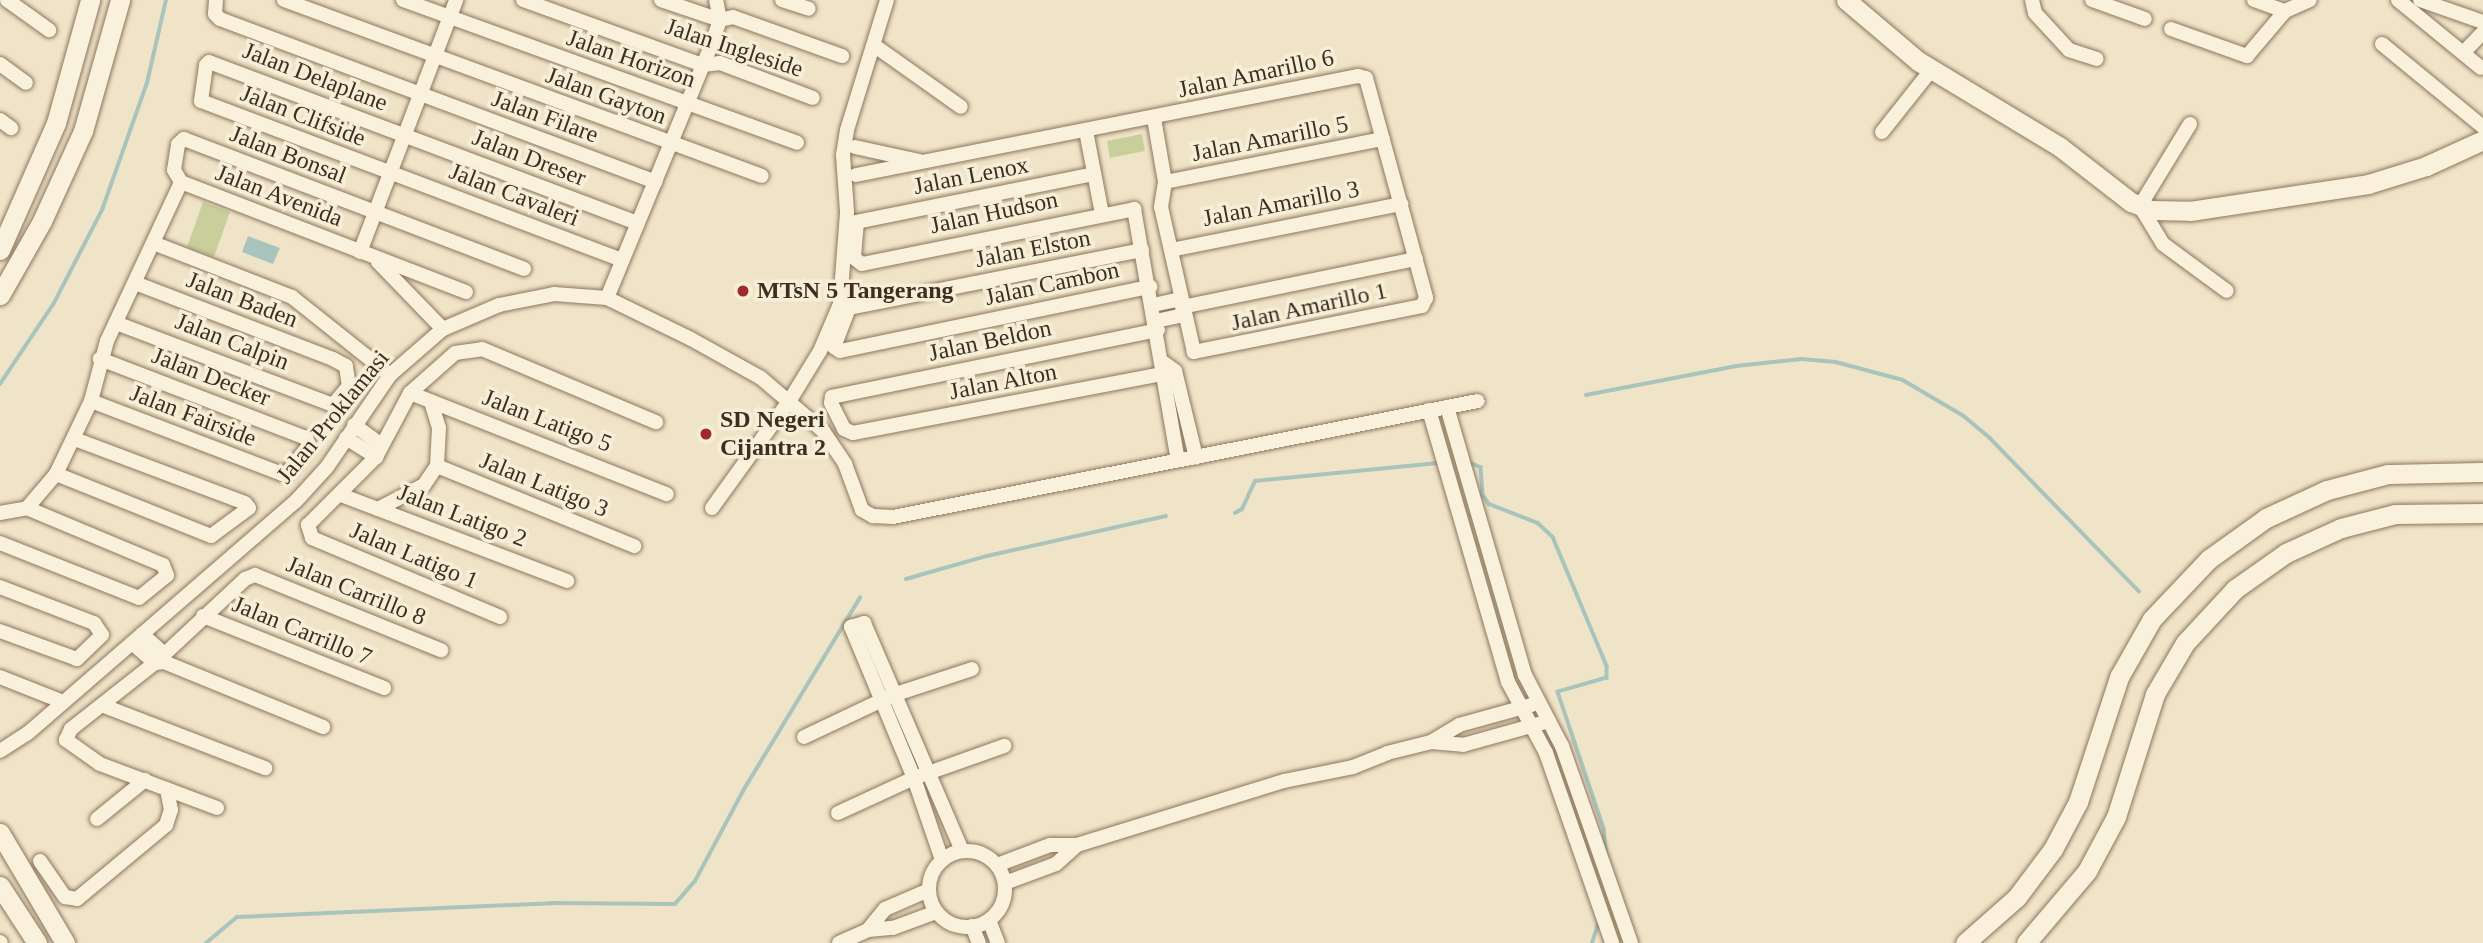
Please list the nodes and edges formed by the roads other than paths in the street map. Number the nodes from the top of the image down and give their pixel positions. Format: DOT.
graph roads {
  1 [pos="8,0"];
  2 [pos="90,0"];
  3 [pos="120,0"];
  4 [pos="216,0"];
  5 [pos="284,0"];
  6 [pos="403,0"];
  7 [pos="456,0"];
  8 [pos="523,0"];
  9 [pos="661,0"];
  10 [pos="716,0"];
  11 [pos="782,0"];
  12 [pos="887,0"];
  13 [pos="2032,0"];
  14 [pos="2092,0"];
  15 [pos="2253,0"];
  16 [pos="2309,0"];
  17 [pos="2398,0"];
  18 [pos="2420,0"];
  19 [pos="1851,2"];
  20 [pos="805,5"];
  21 [pos="2285,11"];
  22 [pos="449,18"];
  23 [pos="2145,19"];
  24 [pos="720,20"];
  25 [pos="2483,22"];
  26 [pos="2171,29"];
  27 [pos="49,30"];
  28 [pos="2483,32"];
  29 [pos="2382,44"];
  30 [pos="875,46"];
  31 [pos="2463,53"];
  32 [pos="435,56"];
  33 [pos="842,56"];
  34 [pos="2097,59"];
  35 [pos="209,62"];
  36 [pos="0,64"];
  37 [pos="703,65"];
  38 [pos="2481,68"];
  39 [pos="1932,69"];
  40 [pos="26,83"];
  41 [pos="420,95"];
  42 [pos="813,98"];
  43 [pos="687,106"];
  44 [pos="961,107"];
  45 [pos="1154,118"];
  46 [pos="2190,124"];
  47 [pos="2483,127"];
  48 [pos="1086,131"];
  49 [pos="1882,132"];
  50 [pos="405,135"];
  51 [pos="1383,139"];
  52 [pos="2483,140"];
  53 [pos="797,143"];
  54 [pos="670,144"];
  55 [pos="855,146"];
  56 [pos="924,163"];
  57 [pos="390,173"];
  58 [pos="1094,174"];
  59 [pos="856,175"];
  60 [pos="762,176"];
  61 [pos="181,182"];
  62 [pos="655,182"];
  63 [pos="1165,182"];
  64 [pos="1401,204"];
  65 [pos="2140,206"];
  66 [pos="375,213"];
  67 [pos="1102,214"];
  68 [pos="638,223"];
  69 [pos="156,244"];
  70 [pos="0,250"];
  71 [pos="1142,250"];
  72 [pos="1171,250"];
  73 [pos="366,254"];
  74 [pos="1416,259"];
  75 [pos="622,260"];
  76 [pos="862,264"];
  77 [pos="524,269"];
  78 [pos="135,284"];
  79 [pos="1150,288"];
  80 [pos="2227,291"];
  81 [pos="466,292"];
  82 [pos="0,295"];
  83 [pos="607,298"];
  84 [pos="1153,306"];
  85 [pos="1182,307"];
  86 [pos="116,323"];
  87 [pos="1157,326"];
  88 [pos="443,329"];
  89 [pos="840,351"];
  90 [pos="100,359"];
  91 [pos="1162,368"];
  92 [pos="390,374"];
  93 [pos="410,393"];
  94 [pos="790,400"];
  95 [pos="91,401"];
  96 [pos="431,401"];
  97 [pos="1478,401"];
  98 [pos="331,404"];
  99 [pos="1447,407"];
  100 [pos="1429,410"];
  101 [pos="656,422"];
  102 [pos="350,431"];
  103 [pos="853,433"];
  104 [pos="75,439"];
  105 [pos="379,451"];
  106 [pos="1196,457"];
  107 [pos="1178,460"];
  108 [pos="436,466"];
  109 [pos="2483,472"];
  110 [pos="279,473"];
  111 [pos="56,474"];
  112 [pos="667,494"];
  113 [pos="341,495"];
  114 [pos="27,508"];
  115 [pos="712,508"];
  116 [pos="378,509"];
  117 [pos="0,513"];
  118 [pos="2483,513"];
  119 [pos="0,543"];
  120 [pos="634,546"];
  121 [pos="567,581"];
  122 [pos="0,587"];
  123 [pos="203,616"];
  124 [pos="500,617"];
  125 [pos="857,625"];
  126 [pos="0,631"];
  127 [pos="137,638"];
  128 [pos="441,650"];
  129 [pos="161,660"];
  130 [pos="972,669"];
  131 [pos="0,677"];
  132 [pos="384,688"];
  133 [pos="887,698"];
  134 [pos="63,702"];
  135 [pos="1539,703"];
  136 [pos="104,706"];
  137 [pos="1522,708"];
  138 [pos="1549,721"];
  139 [pos="1531,726"];
  140 [pos="323,727"];
  141 [pos="804,737"];
  142 [pos="1431,742"];
  143 [pos="1004,746"];
  144 [pos="0,751"];
  145 [pos="265,768"];
  146 [pos="919,776"];
  147 [pos="145,780"];
  148 [pos="167,789"];
  149 [pos="216,808"];
  150 [pos="838,813"];
  151 [pos="97,819"];
  152 [pos="0,833"];
  153 [pos="1077,845"];
  154 [pos="962,851"];
  155 [pos="942,860"];
  156 [pos="40,861"];
  157 [pos="997,865"];
  158 [pos="1005,883"];
  159 [pos="0,887"];
  160 [pos="929,890"];
  161 [pos="936,912"];
  162 [pos="989,920"];
  163 [pos="972,926"];
  164 [pos="868,930"];
  165 [pos="37,943"];
  166 [pos="65,943"];
  167 [pos="839,943"];
  168 [pos="979,943"];
  169 [pos="998,943"];
  170 [pos="1612,943"];
  171 [pos="1631,943"];
  172 [pos="1965,943"];
  173 [pos="2026,943"];
  1 -- 27 [label="street"];
  2 -- 70 [label="main road"];
  3 -- 82 [label="main road"];
  4 -- 41 [label="street, Jalan Filare"];
  5 -- 32 [label="street, Jalan Gayton"];
  6 -- 22 [label="street, Jalan Horizon"];
  7 -- 22 [label="street"];
  8 -- 37 [label="street, Jalan Ingleside"];
  9 -- 24 [label="street"];
  10 -- 24 [label="street"];
  11 -- 20 [label="street"];
  12 -- 30 [label="street"];
  13 -- 34 [label="street"];
  14 -- 23 [label="street"];
  15 -- 21 [label="street"];
  16 -- 21 [label="street"];
  17 -- 31 [label="street"];
  18 -- 25 [label="street"];
  19 -- 39 [label="main road"];
  21 -- 26 [label="street"];
  22 -- 32 [label="street"];
  22 -- 43 [label="street, Jalan Horizon"];
  24 -- 33 [label="street"];
  24 -- 37 [label="street"];
  28 -- 31 [label="street"];
  29 -- 47 [label="street"];
  30 -- 44 [label="street"];
  30 -- 94 [label="street"];
  31 -- 38 [label="street"];
  32 -- 41 [label="street"];
  32 -- 54 [label="street, Jalan Gayton"];
  35 -- 50 [label="street, Jalan Delaplane"];
  35 -- 57 [label="street, Jalan Clifside"];
  36 -- 40 [label="street"];
  37 -- 42 [label="street, Jalan Ingleside"];
  37 -- 43 [label="street"];
  39 -- 49 [label="street"];
  39 -- 65 [label="main road"];
  41 -- 50 [label="street"];
  41 -- 62 [label="street, Jalan Filare"];
  43 -- 53 [label="street, Jalan Horizon"];
  43 -- 54 [label="street"];
  45 -- 48 [label="street, Jalan Amarillo 6"];
  45 -- 51 [label="street, Jalan Amarillo 6"];
  45 -- 63 [label="street"];
  46 -- 65 [label="street"];
  48 -- 56 [label="street, Jalan Amarillo 6"];
  48 -- 58 [label="street"];
  50 -- 57 [label="street"];
  50 -- 68 [label="street, Jalan Dreser"];
  51 -- 63 [label="street, Jalan Amarillo 5"];
  51 -- 64 [label="street"];
  52 -- 65 [label="main road"];
  54 -- 60 [label="street, Jalan Gayton"];
  54 -- 62 [label="street"];
  55 -- 56 [label="street"];
  56 -- 59 [label="street, Jalan Amarillo 6"];
  57 -- 66 [label="street"];
  57 -- 75 [label="street, Jalan Cavaleri"];
  58 -- 67 [label="street"];
  58 -- 76 [label="street, Jalan Lenox"];
  61 -- 66 [label="street, Jalan Bonsal"];
  61 -- 69 [label="street"];
  61 -- 73 [label="street, Jalan Avenida"];
  62 -- 68 [label="street"];
  63 -- 72 [label="street"];
  64 -- 72 [label="street, Jalan Amarillo 3"];
  64 -- 74 [label="street"];
  65 -- 80 [label="street"];
  66 -- 73 [label="street"];
  66 -- 77 [label="street, Jalan Bonsal"];
  67 -- 71 [label="street, Jalan Hudson"];
  67 -- 76 [label="street, Jalan Hudson"];
  68 -- 75 [label="street"];
  69 -- 78 [label="street"];
  69 -- 92 [label="street"];
  71 -- 79 [label="street"];
  71 -- 89 [label="street, Jalan Elston"];
  72 -- 85 [label="street"];
  73 -- 81 [label="street, Jalan Avenida"];
  73 -- 88 [label="street"];
  74 -- 85 [label="street"];
  74 -- 85 [label="street, Jalan Amarillo 1"];
  75 -- 83 [label="street"];
  78 -- 86 [label="street"];
  78 -- 98 [label="street, Jalan Baden"];
  79 -- 84 [label="street"];
  79 -- 89 [label="street, Jalan Cambon"];
  83 -- 88 [label="street, Jalan Proklamasi"];
  83 -- 94 [label="street, Jalan Proklamasi"];
  84 -- 85 [label="street"];
  84 -- 87 [label="street"];
  85 -- 87 [label="street, Jalan Beldon"];
  86 -- 90 [label="street"];
  86 -- 98 [label="street, Jalan Calpin"];
  87 -- 91 [label="street"];
  87 -- 103 [label="street, Jalan Beldon"];
  88 -- 92 [label="street, Jalan Proklamasi"];
  90 -- 95 [label="street"];
  90 -- 110 [label="street, Jalan Decker"];
  91 -- 103 [label="street, Jalan Alton"];
  91 -- 106 [label="street"];
  91 -- 107 [label="street"];
  92 -- 102 [label="street, Jalan Proklamasi"];
  93 -- 96 [label="street, Jalan Latigo 5"];
  93 -- 101 [label="street"];
  93 -- 105 [label="street"];
  94 -- 107 [label="street, Jalan Proklamasi"];
  94 -- 115 [label="street"];
  95 -- 104 [label="street"];
  95 -- 110 [label="street, Jalan Fairside"];
  96 -- 108 [label="street"];
  96 -- 112 [label="street, Jalan Latigo 5"];
  97 -- 99 [label="street, Jalan Proklamasi"];
  99 -- 100 [label="street, Jalan Proklamasi"];
  99 -- 135 [label="street"];
  100 -- 106 [label="street, Jalan Proklamasi"];
  100 -- 137 [label="street"];
  102 -- 105 [label="street"];
  102 -- 127 [label="street, Jalan Proklamasi"];
  104 -- 111 [label="street"];
  104 -- 111 [label="street"];
  105 -- 113 [label="street"];
  106 -- 107 [label="street, Jalan Proklamasi"];
  108 -- 116 [label="street"];
  108 -- 120 [label="street, Jalan Latigo 3"];
  109 -- 172 [label="main road"];
  111 -- 114 [label="street"];
  113 -- 116 [label="street, Jalan Latigo 2"];
  113 -- 124 [label="street, Jalan Latigo 1"];
  114 -- 117 [label="street"];
  114 -- 119 [label="street"];
  116 -- 121 [label="street, Jalan Latigo 2"];
  118 -- 173 [label="main road"];
  122 -- 126 [label="street"];
  123 -- 128 [label="street, Jalan Carrillo 8"];
  123 -- 129 [label="street"];
  123 -- 132 [label="street, Jalan Carrillo 7"];
  125 -- 133 [label="street"];
  127 -- 129 [label="street"];
  127 -- 134 [label="street, Jalan Proklamasi"];
  129 -- 136 [label="street"];
  129 -- 140 [label="street"];
  130 -- 133 [label="street"];
  131 -- 134 [label="street"];
  133 -- 141 [label="street"];
  133 -- 146 [label="street"];
  134 -- 144 [label="street, Jalan Proklamasi"];
  135 -- 137 [label="street"];
  135 -- 138 [label="street"];
  136 -- 145 [label="street"];
  136 -- 147 [label="street"];
  137 -- 139 [label="street"];
  137 -- 142 [label="street"];
  138 -- 139 [label="street"];
  138 -- 171 [label="street"];
  139 -- 142 [label="street"];
  139 -- 170 [label="street"];
  142 -- 153 [label="street"];
  143 -- 146 [label="street"];
  146 -- 150 [label="street"];
  146 -- 154 [label="street"];
  146 -- 155 [label="street"];
  147 -- 148 [label="street"];
  147 -- 151 [label="street"];
  148 -- 149 [label="street"];
  148 -- 156 [label="street"];
  152 -- 166 [label="main road"];
  153 -- 157 [label="street"];
  153 -- 158 [label="street"];
  154 -- 155 [label="street"];
  154 -- 157 [label="street"];
  155 -- 160 [label="street"];
  157 -- 158 [label="street"];
  158 -- 162 [label="street"];
  159 -- 165 [label="main road"];
  160 -- 161 [label="street"];
  160 -- 164 [label="street"];
  161 -- 163 [label="street"];
  161 -- 164 [label="street"];
  162 -- 163 [label="street"];
  162 -- 169 [label="street"];
  163 -- 168 [label="street"];
  164 -- 167 [label="street"];
}
